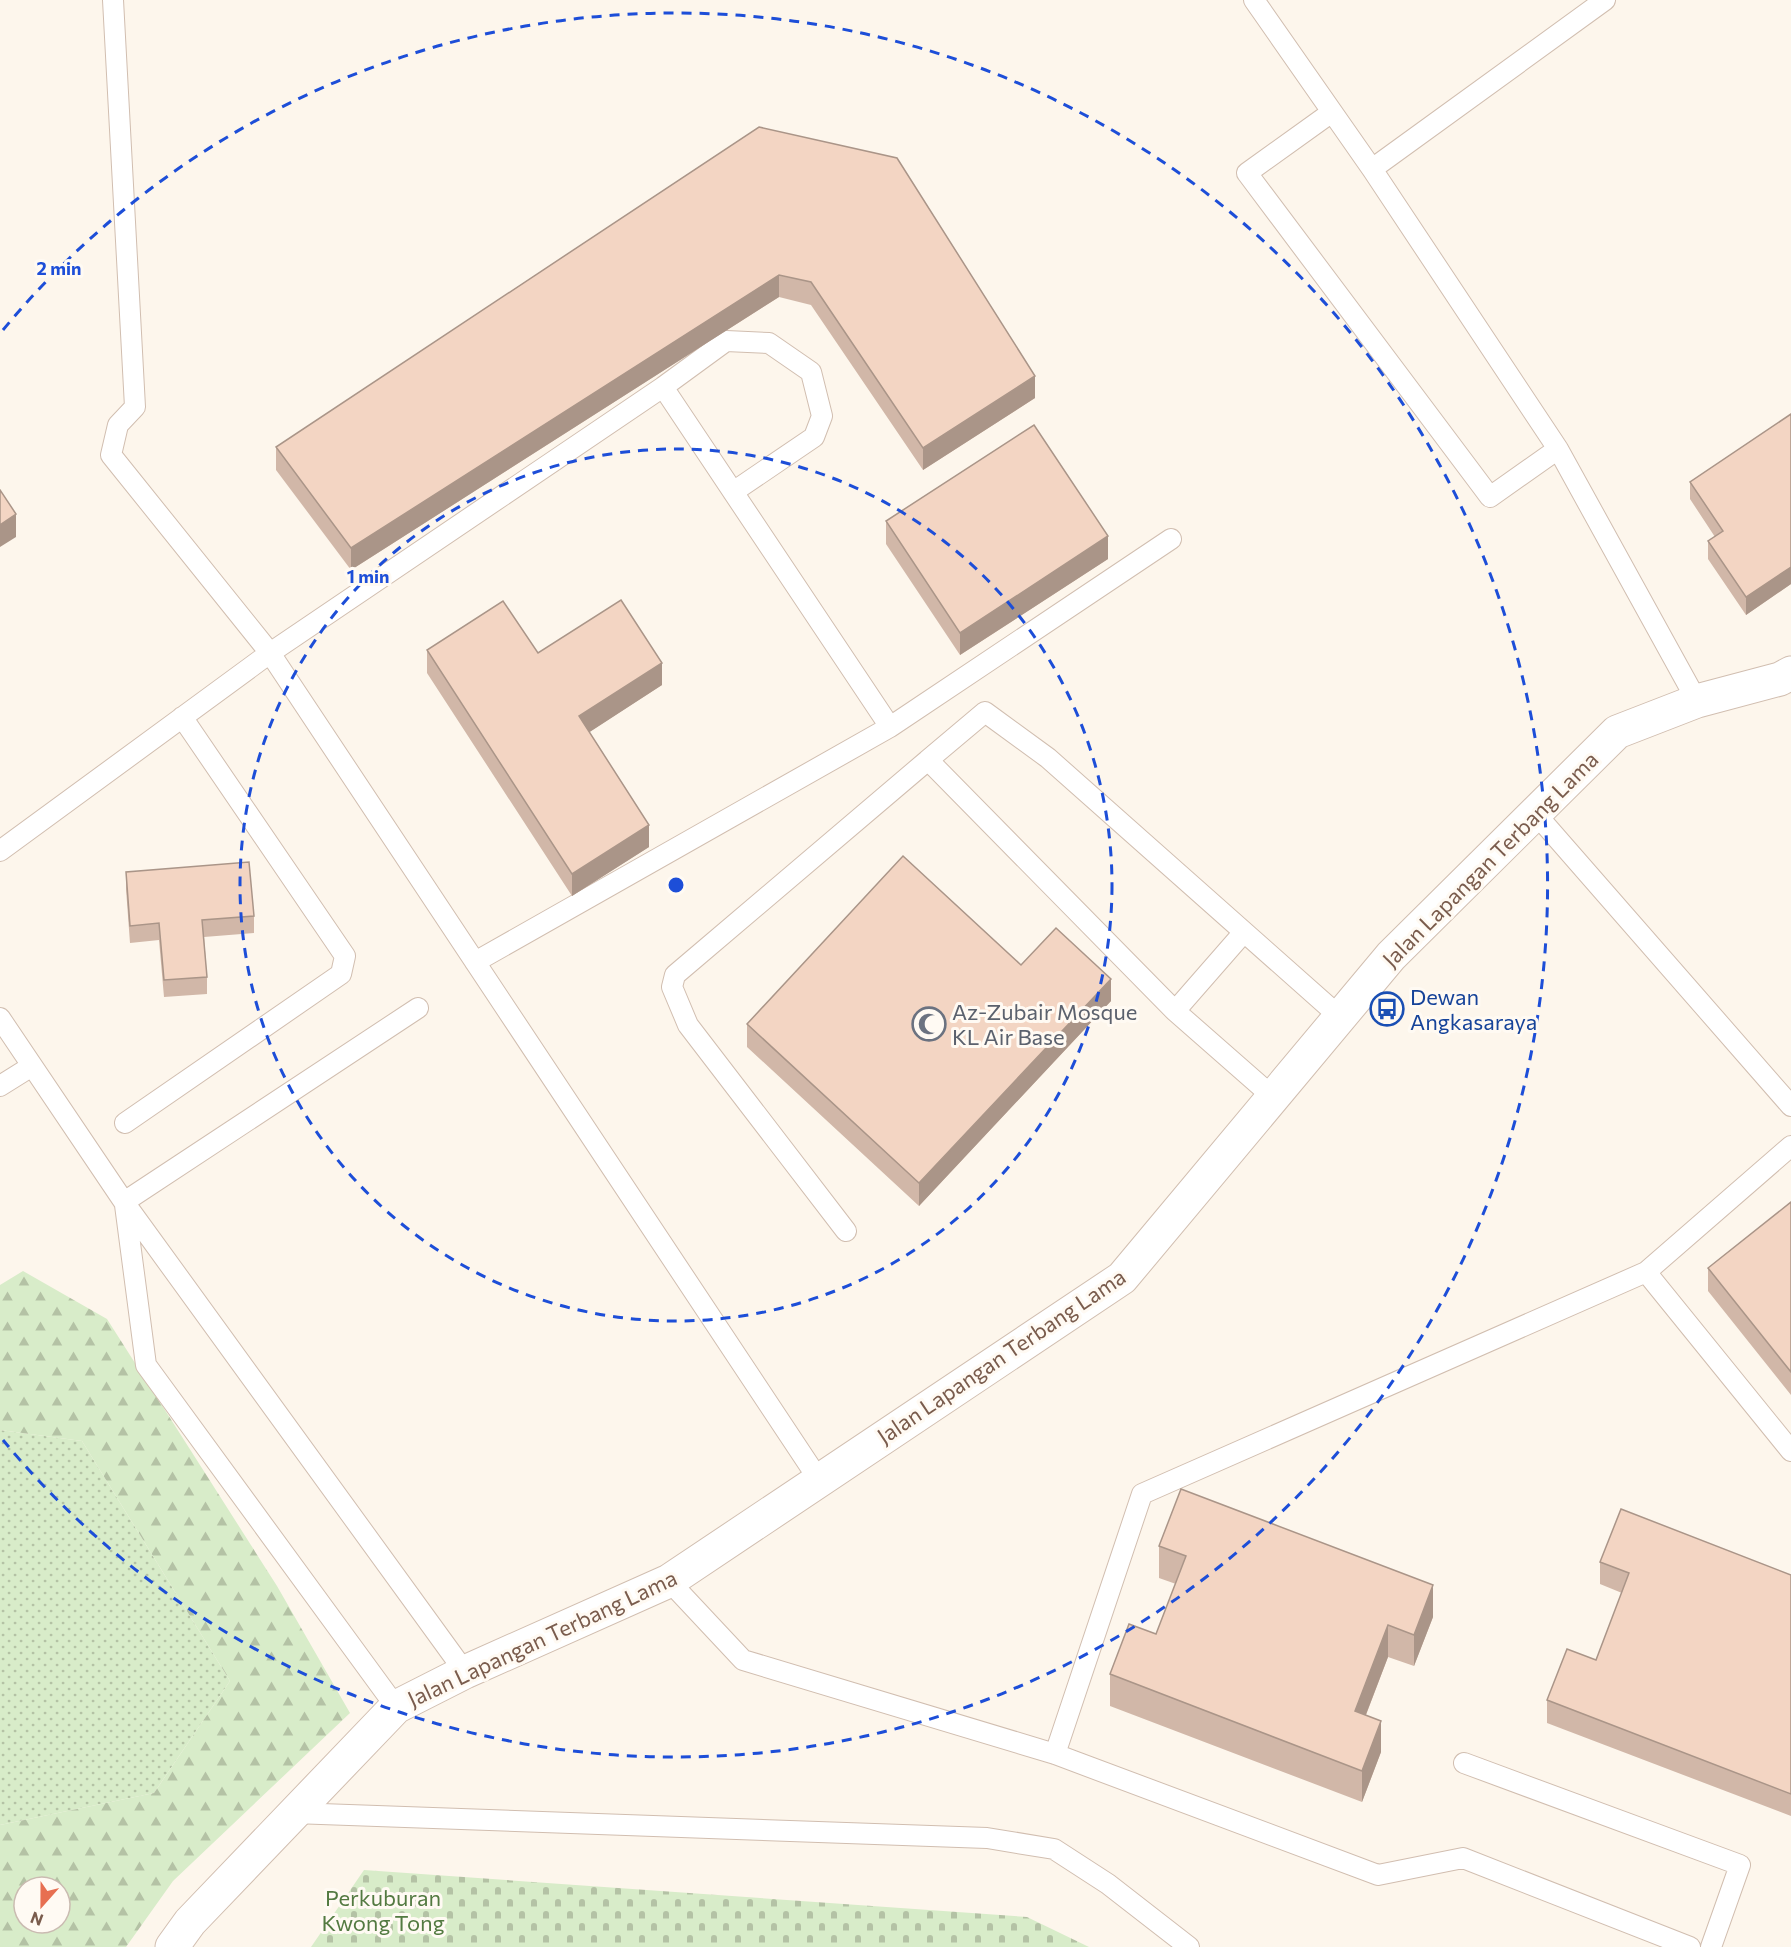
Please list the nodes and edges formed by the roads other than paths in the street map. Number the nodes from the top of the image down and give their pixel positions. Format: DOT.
graph roads {
  1 [pos="113,0"];
  2 [pos="1254,0"];
  3 [pos="1605,0"];
  4 [pos="1332,112"];
  5 [pos="1372,170"];
  6 [pos="663,387"];
  7 [pos="1558,449"];
  8 [pos="733,492"];
  9 [pos="1171,539"];
  10 [pos="270,653"];
  11 [pos="1791,673"];
  12 [pos="1697,701"];
  13 [pos="182,717"];
  14 [pos="890,727"];
  15 [pos="928,760"];
  16 [pos="1535,813"];
  17 [pos="0,851"];
  18 [pos="1244,932"];
  19 [pos="475,962"];
  20 [pos="418,1008"];
  21 [pos="1175,1011"];
  22 [pos="1340,1017"];
  23 [pos="0,1018"];
  24 [pos="32,1066"];
  25 [pos="0,1086"];
  26 [pos="1273,1097"];
  27 [pos="1791,1106"];
  28 [pos="125,1123"];
  29 [pos="1791,1146"];
  30 [pos="124,1202"];
  31 [pos="846,1231"];
  32 [pos="1646,1272"];
  33 [pos="1791,1451"];
  34 [pos="819,1479"];
  35 [pos="669,1581"];
  36 [pos="465,1672"];
  37 [pos="396,1707"];
  38 [pos="1055,1754"];
  39 [pos="1464,1763"];
  40 [pos="293,1813"];
  41 [pos="172,1947"];
  42 [pos="1189,1947"];
  43 [pos="1690,1947"];
  44 [pos="1711,1947"];
  1 -- 10 [label="lane"];
  2 -- 4 [label="lane"];
  3 -- 5 [label="lane"];
  4 -- 5 [label="lane"];
  4 -- 7 [label="lane"];
  5 -- 7 [label="lane"];
  6 -- 8 [label="lane"];
  6 -- 8 [label="lane"];
  6 -- 10 [label="lane"];
  7 -- 12 [label="lane"];
  8 -- 14 [label="lane"];
  9 -- 14 [label="lane"];
  10 -- 13 [label="lane"];
  10 -- 19 [label="lane"];
  11 -- 12 [label="street, Jalan Lapangan Terbang Lama"];
  12 -- 16 [label="street, Jalan Lapangan Terbang Lama"];
  13 -- 17 [label="lane"];
  13 -- 28 [label="lane"];
  14 -- 19 [label="lane"];
  15 -- 18 [label="lane"];
  15 -- 21 [label="lane"];
  15 -- 31 [label="lane"];
  16 -- 22 [label="street, Jalan Lapangan Terbang Lama"];
  16 -- 27 [label="lane"];
  18 -- 21 [label="lane"];
  18 -- 22 [label="lane"];
  19 -- 34 [label="lane"];
  20 -- 30 [label="lane"];
  21 -- 26 [label="lane"];
  22 -- 26 [label="street, Jalan Lapangan Terbang Lama"];
  23 -- 24 [label="lane"];
  24 -- 25 [label="lane"];
  24 -- 30 [label="lane"];
  26 -- 34 [label="street, Jalan Lapangan Terbang Lama"];
  29 -- 32 [label="lane"];
  30 -- 36 [label="lane"];
  30 -- 37 [label="lane"];
  32 -- 33 [label="lane"];
  32 -- 38 [label="lane"];
  34 -- 35 [label="street, Jalan Lapangan Terbang Lama"];
  35 -- 36 [label="street, Jalan Lapangan Terbang Lama"];
  35 -- 38 [label="lane"];
  36 -- 37 [label="street, Jalan Lapangan Terbang Lama"];
  37 -- 40 [label="street, Jalan Lapangan Terbang Lama"];
  38 -- 43 [label="lane"];
  39 -- 44 [label="lane"];
  40 -- 41 [label="street, Jalan Lapangan Terbang Lama"];
  40 -- 42 [label="lane"];
}
